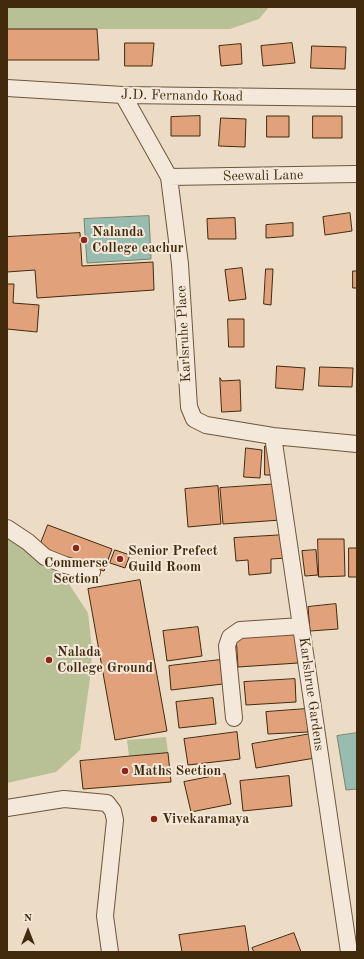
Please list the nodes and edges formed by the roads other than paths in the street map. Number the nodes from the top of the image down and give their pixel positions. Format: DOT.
graph roads {
  1 [pos="7,88"];
  2 [pos="123,95"];
  3 [pos="357,98"];
  4 [pos="357,174"];
  5 [pos="169,177"];
  6 [pos="273,436"];
  7 [pos="357,444"];
  8 [pos="7,528"];
  9 [pos="92,572"];
  10 [pos="301,626"];
  11 [pos="234,718"];
  12 [pos="7,808"];
  13 [pos="110,952"];
  14 [pos="349,952"];
  1 -- 2 [label="street, J.D. Fernando Road"];
  2 -- 3 [label="street, J.D. Fernando Road"];
  2 -- 5 [label="street, Karlsruhe Place"];
  4 -- 5 [label="street, Seewali Lane"];
  5 -- 6 [label="street, Karlsruhe Place"];
  6 -- 7 [label="street, Karlsruhe Place"];
  6 -- 10 [label="street, Karlshrue Gardens"];
  8 -- 9 [label="street"];
  10 -- 11 [label="street"];
  10 -- 14 [label="street, Karlshrue Gardens"];
  12 -- 13 [label="street"];
}
